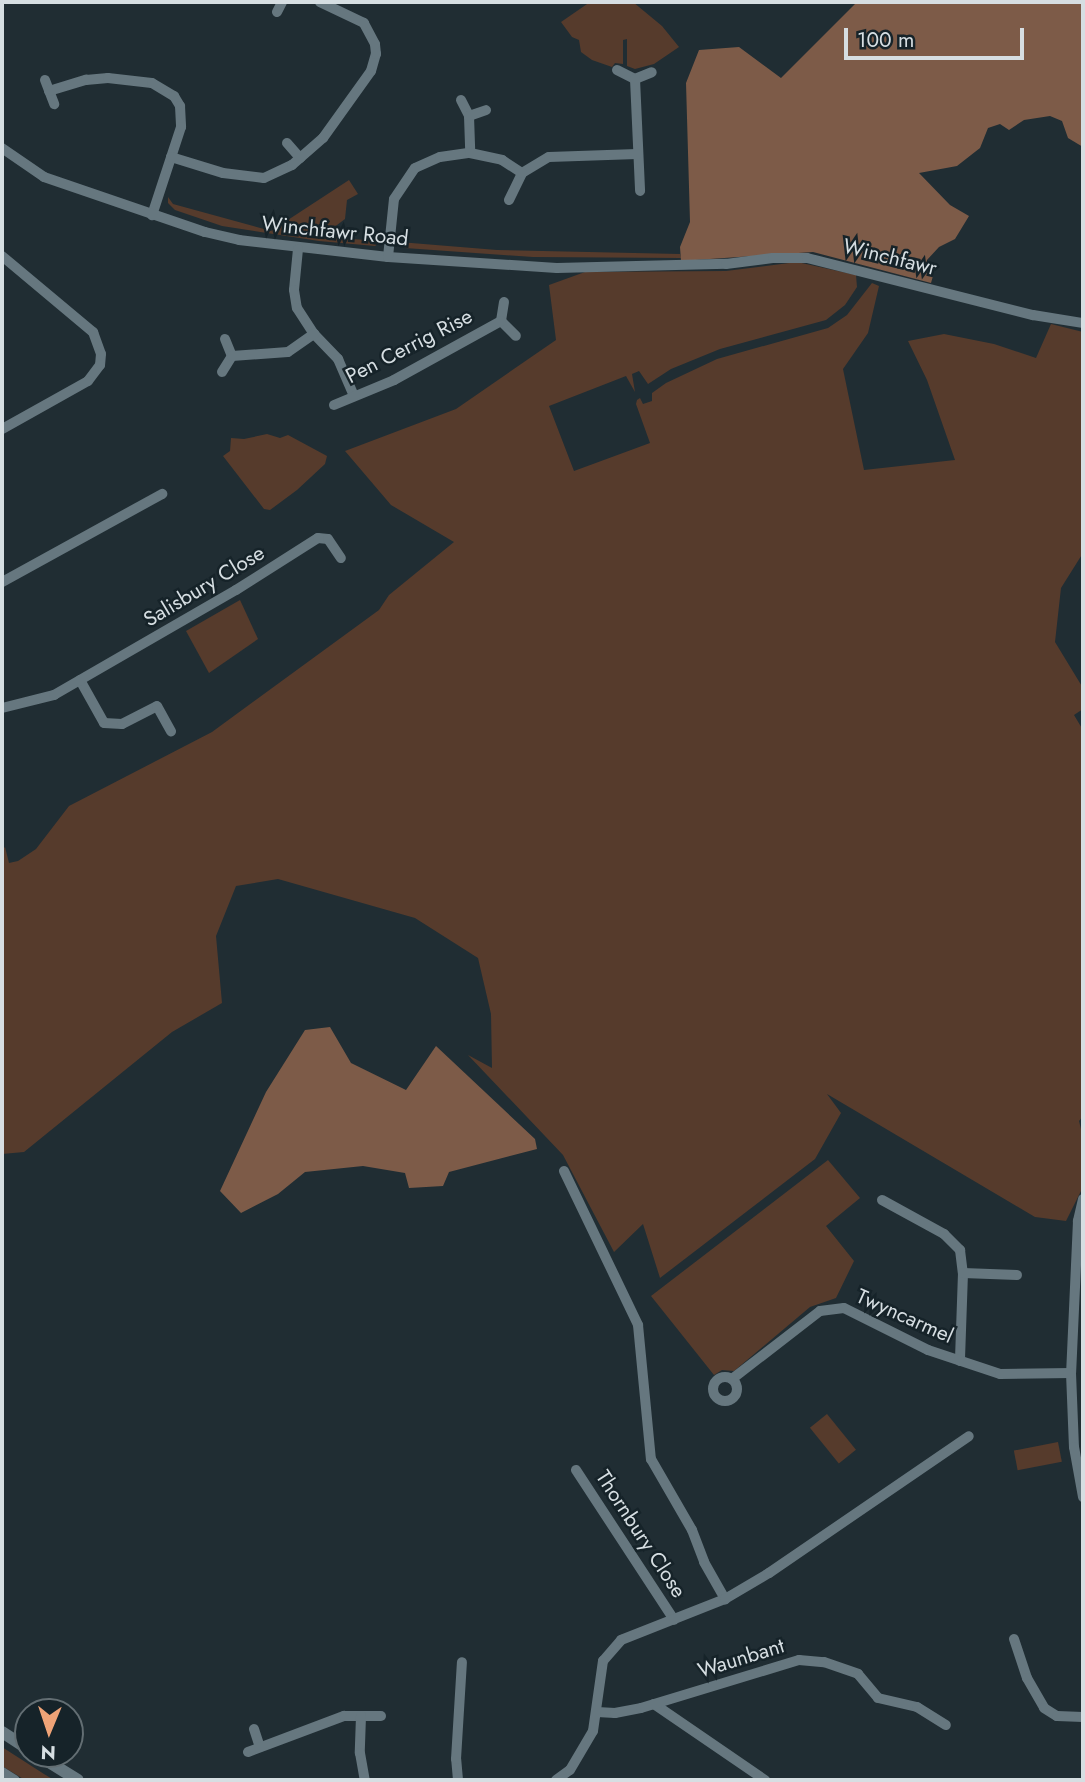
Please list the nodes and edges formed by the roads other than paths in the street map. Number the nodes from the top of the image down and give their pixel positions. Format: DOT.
graph roads {
  1 [pos="320,2"];
  2 [pos="617,70"];
  3 [pos="652,72"];
  4 [pos="635,79"];
  5 [pos="461,100"];
  6 [pos="54,104"];
  7 [pos="486,110"];
  8 [pos="469,116"];
  9 [pos="287,143"];
  10 [pos="2,148"];
  11 [pos="470,153"];
  12 [pos="637,155"];
  13 [pos="171,157"];
  14 [pos="300,158"];
  15 [pos="522,173"];
  16 [pos="640,191"];
  17 [pos="509,200"];
  18 [pos="152,215"];
  19 [pos="299,249"];
  20 [pos="2,256"];
  21 [pos="388,257"];
  22 [pos="684,266"];
  23 [pos="504,302"];
  24 [pos="501,321"];
  25 [pos="1083,323"];
  26 [pos="314,334"];
  27 [pos="516,336"];
  28 [pos="225,339"];
  29 [pos="232,356"];
  30 [pos="222,372"];
  31 [pos="354,396"];
  32 [pos="334,405"];
  33 [pos="2,429"];
  34 [pos="162,494"];
  35 [pos="341,558"];
  36 [pos="2,582"];
  37 [pos="79,680"];
  38 [pos="2,708"];
  39 [pos="171,731"];
  40 [pos="564,1171"];
  41 [pos="1083,1199"];
  42 [pos="882,1200"];
  43 [pos="963,1273"];
  44 [pos="1017,1275"];
  45 [pos="960,1361"];
  46 [pos="1071,1373"];
  47 [pos="732,1379"];
  48 [pos="969,1436"];
  49 [pos="576,1470"];
  50 [pos="1081,1475"];
  51 [pos="1083,1497"];
  52 [pos="725,1599"];
  53 [pos="674,1620"];
  54 [pos="1014,1639"];
  55 [pos="462,1661"];
  56 [pos="654,1704"];
  57 [pos="597,1712"];
  58 [pos="361,1716"];
  59 [pos="380,1716"];
  60 [pos="1083,1717"];
  61 [pos="947,1725"];
  62 [pos="254,1729"];
  63 [pos="260,1747"];
  64 [pos="248,1752"];
  65 [pos="59,1768"];
  66 [pos="2,1772"];
  67 [pos="15,1780"];
  68 [pos="78,1780"];
  69 [pos="365,1780"];
  70 [pos="458,1780"];
  71 [pos="556,1780"];
  72 [pos="765,1780"];
  1 -- 14 [label="street"];
  2 -- 4 [label="street"];
  3 -- 4 [label="street"];
  4 -- 12 [label="street"];
  5 -- 8 [label="street"];
  6 -- 13 [label="street"];
  7 -- 8 [label="street"];
  8 -- 11 [label="street"];
  9 -- 14 [label="street"];
  10 -- 18 [label="street, Winchfawr Road"];
  11 -- 15 [label="street"];
  11 -- 21 [label="street"];
  12 -- 15 [label="street"];
  12 -- 16 [label="street"];
  13 -- 14 [label="street"];
  13 -- 18 [label="street"];
  15 -- 17 [label="street"];
  18 -- 19 [label="street, Winchfawr Road"];
  19 -- 21 [label="street, Winchfawr Road"];
  19 -- 26 [label="street"];
  20 -- 33 [label="street"];
  21 -- 22 [label="street, Winchfawr Road"];
  22 -- 25 [label="street, Winchfawr"];
  23 -- 24 [label="street, Pen Cerrig Rise"];
  24 -- 27 [label="street, Pen Cerrig Rise"];
  24 -- 31 [label="street, Pen Cerrig Rise"];
  26 -- 29 [label="street"];
  26 -- 31 [label="street"];
  28 -- 29 [label="street"];
  29 -- 30 [label="street"];
  31 -- 32 [label="street, Pen Cerrig Rise"];
  34 -- 36 [label="street"];
  35 -- 37 [label="street, Salisbury Close"];
  37 -- 38 [label="street, Salisbury Close"];
  37 -- 39 [label="street"];
  40 -- 52 [label="street"];
  41 -- 46 [label="street"];
  42 -- 43 [label="street, Twyncarmel"];
  43 -- 44 [label="street"];
  43 -- 45 [label="street, Twyncarmel"];
  45 -- 46 [label="street, Twyncarmel"];
  45 -- 47 [label="street, Twyncarmel"];
  46 -- 50 [label="street"];
  48 -- 52 [label="street"];
  49 -- 53 [label="street, Thornbury Close"];
  50 -- 51 [label="street"];
  52 -- 53 [label="street"];
  53 -- 57 [label="street"];
  54 -- 60 [label="street"];
  55 -- 70 [label="street"];
  56 -- 57 [label="street, Waunbant"];
  56 -- 61 [label="street, Waunbant"];
  56 -- 72 [label="street"];
  57 -- 71 [label="street"];
  58 -- 59 [label="street"];
  58 -- 63 [label="street"];
  58 -- 69 [label="street"];
  62 -- 63 [label="street"];
  63 -- 64 [label="street"];
  65 -- 68 [label="street"];
  66 -- 67 [label="street"];
}
